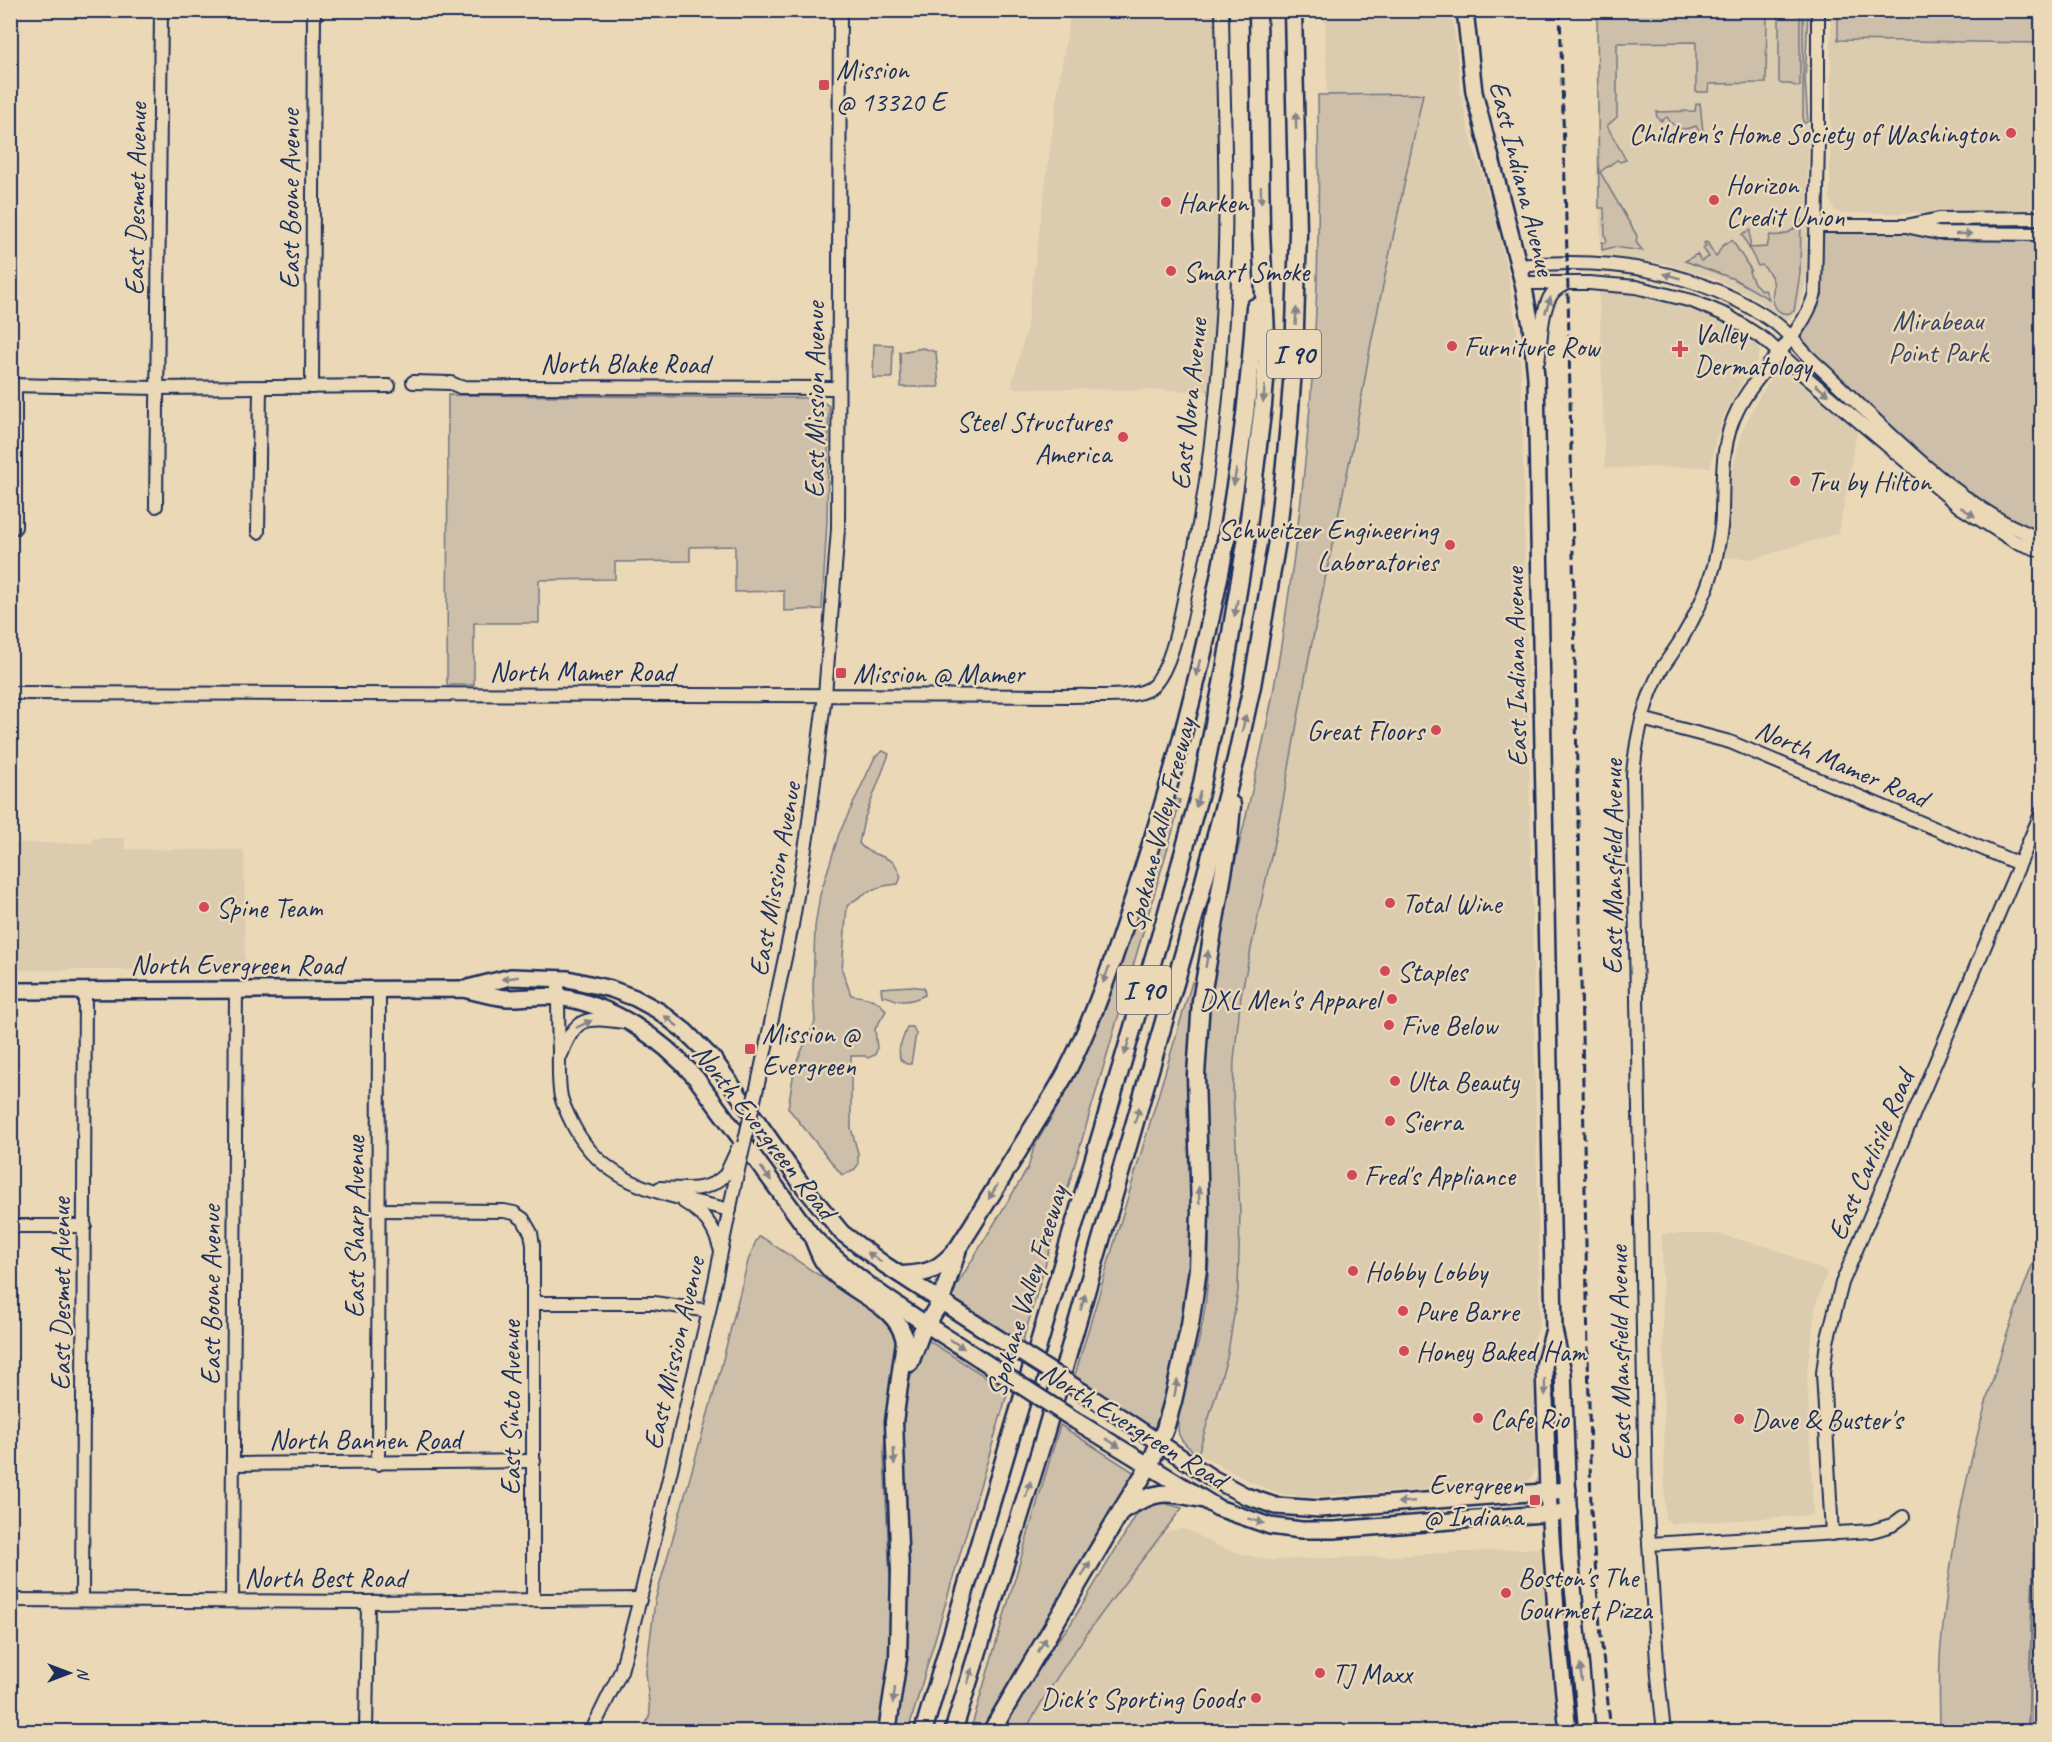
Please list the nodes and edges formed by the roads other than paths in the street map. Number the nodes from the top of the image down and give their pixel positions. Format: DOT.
graph roads {
  1 [pos="161,10"];
  2 [pos="314,10"];
  3 [pos="840,10"];
  4 [pos="1222,10"];
  5 [pos="1258,10"];
  6 [pos="1293,10"];
  7 [pos="1465,10"];
  8 [pos="1818,10"];
  9 [pos="2042,218"];
  10 [pos="1817,226"];
  11 [pos="1906,226"];
  12 [pos="1261,231"];
  13 [pos="2042,234"];
  14 [pos="1519,266"];
  15 [pos="1568,282"];
  16 [pos="1523,283"];
  17 [pos="1790,337"];
  18 [pos="1778,351"];
  19 [pos="1536,377"];
  20 [pos="413,382"];
  21 [pos="13,385"];
  22 [pos="389,386"];
  23 [pos="312,387"];
  24 [pos="156,388"];
  25 [pos="260,388"];
  26 [pos="838,388"];
  27 [pos="156,507"];
  28 [pos="15,527"];
  29 [pos="258,532"];
  30 [pos="2042,540"];
  31 [pos="2042,551"];
  32 [pos="1152,686"];
  33 [pos="10,693"];
  34 [pos="825,695"];
  35 [pos="1642,719"];
  36 [pos="1236,759"];
  37 [pos="2042,811"];
  38 [pos="2019,864"];
  39 [pos="558,978"];
  40 [pos="463,989"];
  41 [pos="10,990"];
  42 [pos="85,990"];
  43 [pos="236,990"];
  44 [pos="379,990"];
  45 [pos="558,997"];
  46 [pos="630,1022"];
  47 [pos="559,1061"];
  48 [pos="731,1179"];
  49 [pos="641,1187"];
  50 [pos="677,1197"];
  51 [pos="379,1210"];
  52 [pos="730,1210"];
  53 [pos="10,1226"];
  54 [pos="85,1226"];
  55 [pos="812,1236"];
  56 [pos="958,1248"];
  57 [pos="721,1252"];
  58 [pos="902,1275"];
  59 [pos="941,1301"];
  60 [pos="534,1303"];
  61 [pos="709,1311"];
  62 [pos="927,1324"];
  63 [pos="1554,1330"];
  64 [pos="898,1398"];
  65 [pos="1159,1444"];
  66 [pos="534,1461"];
  67 [pos="233,1464"];
  68 [pos="378,1464"];
  69 [pos="1149,1466"];
  70 [pos="1568,1490"];
  71 [pos="1548,1491"];
  72 [pos="1202,1499"];
  73 [pos="1121,1511"];
  74 [pos="1569,1512"];
  75 [pos="1549,1513"];
  76 [pos="1903,1517"];
  77 [pos="1832,1534"];
  78 [pos="1649,1545"];
  79 [pos="82,1599"];
  80 [pos="640,1599"];
  81 [pos="10,1600"];
  82 [pos="232,1600"];
  83 [pos="533,1600"];
  84 [pos="368,1602"];
  85 [pos="366,1731"];
  86 [pos="591,1731"];
  87 [pos="887,1731"];
  88 [pos="923,1731"];
  89 [pos="953,1731"];
  90 [pos="991,1731"];
  91 [pos="1568,1731"];
  92 [pos="1587,1731"];
  93 [pos="1664,1731"];
  1 -- 24 [label="street, East Desmet Avenue"];
  2 -- 23 [label="street, East Boone Avenue"];
  3 -- 26 [label="street, East Mission Avenue"];
  4 -- 32 [label="street, East Nora Avenue"];
  5 -- 12 [label="highway, Spokane Valley Freeway / I 90, one-way"];
  36 -- 6 [label="highway, Spokane Valley Freeway / I 90, one-way"];
  7 -- 14 [label="main road, East Indiana Avenue"];
  8 -- 10 [label="street, East Mansfield Avenue"];
  9 -- 11 [label="street"];
  10 -- 11 [label="street"];
  10 -- 17 [label="street, East Mansfield Avenue"];
  11 -- 13 [label="street, one-way"];
  12 -- 56 [label="highway, one-way"];
  12 -- 88 [label="highway, Spokane Valley Freeway / I 90, one-way"];
  14 -- 16 [label="main road, East Indiana Avenue"];
  17 -- 14 [label="street, one-way"];
  15 -- 16 [label="street"];
  15 -- 18 [label="street"];
  19 -- 15 [label="street, one-way"];
  16 -- 19 [label="main road, East Indiana Avenue"];
  17 -- 18 [label="street, East Mansfield Avenue"];
  17 -- 30 [label="street"];
  18 -- 31 [label="street, one-way"];
  18 -- 35 [label="street, East Mansfield Avenue"];
  19 -- 63 [label="main road, East Indiana Avenue"];
  20 -- 26 [label="street, North Blake Road"];
  21 -- 24 [label="street"];
  21 -- 28 [label="street"];
  22 -- 23 [label="street"];
  23 -- 25 [label="street"];
  24 -- 25 [label="street"];
  24 -- 27 [label="street"];
  25 -- 29 [label="street"];
  26 -- 34 [label="street, East Mission Avenue"];
  32 -- 34 [label="street, North Mamer Road"];
  33 -- 34 [label="street, North Mamer Road"];
  34 -- 48 [label="street, East Mission Avenue, bridge"];
  35 -- 38 [label="street, North Mamer Road"];
  35 -- 78 [label="street, East Mansfield Avenue"];
  65 -- 36 [label="highway, one-way"];
  89 -- 36 [label="highway, Spokane Valley Freeway / I 90, one-way"];
  37 -- 38 [label="street, East Carlisile Road"];
  38 -- 77 [label="street, East Carlisile Road"];
  39 -- 40 [label="main road, North Evergreen Road, one-way"];
  39 -- 45 [label="street"];
  58 -- 39 [label="main road, North Evergreen Road, one-way"];
  40 -- 44 [label="main road, North Evergreen Road"];
  40 -- 45 [label="main road, North Evergreen Road"];
  41 -- 42 [label="main road, North Evergreen Road"];
  42 -- 43 [label="main road, North Evergreen Road"];
  42 -- 54 [label="street, East Desmet Avenue"];
  43 -- 44 [label="main road, North Evergreen Road"];
  43 -- 67 [label="street, East Boone Avenue"];
  44 -- 51 [label="street, East Sharp Avenue"];
  45 -- 46 [label="main road, North Evergreen Road"];
  45 -- 47 [label="street"];
  47 -- 46 [label="street, one-way"];
  46 -- 55 [label="main road, North Evergreen Road, one-way"];
  47 -- 49 [label="street"];
  48 -- 49 [label="street"];
  48 -- 52 [label="street, East Mission Avenue"];
  49 -- 50 [label="street"];
  50 -- 52 [label="street"];
  50 -- 57 [label="street"];
  51 -- 60 [label="street, East Sinto Avenue"];
  51 -- 68 [label="street, East Sharp Avenue"];
  52 -- 57 [label="street, East Mission Avenue"];
  53 -- 54 [label="street"];
  54 -- 79 [label="street, East Desmet Avenue"];
  55 -- 62 [label="main road, North Evergreen Road"];
  55 -- 64 [label="highway"];
  56 -- 58 [label="highway"];
  56 -- 59 [label="highway"];
  57 -- 61 [label="street, East Mission Avenue"];
  58 -- 59 [label="main road, North Evergreen Road"];
  59 -- 62 [label="highway"];
  59 -- 65 [label="main road, North Evergreen Road, bridge"];
  60 -- 61 [label="street"];
  60 -- 66 [label="street, East Sinto Avenue"];
  61 -- 80 [label="street, East Mission Avenue"];
  62 -- 64 [label="highway"];
  62 -- 69 [label="main road, North Evergreen Road, one-way, bridge"];
  63 -- 70 [label="main road, East Indiana Avenue"];
  63 -- 71 [label="main road, East Indiana Avenue, one-way"];
  64 -- 87 [label="highway, one-way"];
  65 -- 69 [label="highway"];
  71 -- 65 [label="main road, North Evergreen Road, one-way"];
  66 -- 68 [label="street, North Bannen Road"];
  66 -- 83 [label="street, East Sinto Avenue"];
  67 -- 68 [label="street, North Bannen Road"];
  67 -- 82 [label="street, East Boone Avenue"];
  69 -- 72 [label="main road, North Evergreen Road"];
  69 -- 73 [label="highway"];
  70 -- 71 [label="main road, North Evergreen Road"];
  70 -- 74 [label="main road, East Indiana Avenue"];
  71 -- 75 [label="main road, East Indiana Avenue"];
  72 -- 73 [label="highway"];
  72 -- 75 [label="main road, North Evergreen Road, one-way"];
  90 -- 73 [label="highway, one-way"];
  74 -- 75 [label="main road, North Evergreen Road"];
  92 -- 74 [label="main road, East Indiana Avenue, one-way"];
  75 -- 91 [label="main road, East Indiana Avenue"];
  76 -- 77 [label="street"];
  77 -- 78 [label="street"];
  78 -- 93 [label="street, East Mansfield Avenue"];
  79 -- 81 [label="street, North Best Road"];
  79 -- 82 [label="street, North Best Road"];
  80 -- 83 [label="street, North Best Road"];
  80 -- 86 [label="street, East Mission Avenue"];
  82 -- 84 [label="street, North Best Road"];
  83 -- 84 [label="street, North Best Road"];
  84 -- 85 [label="street"];
}
